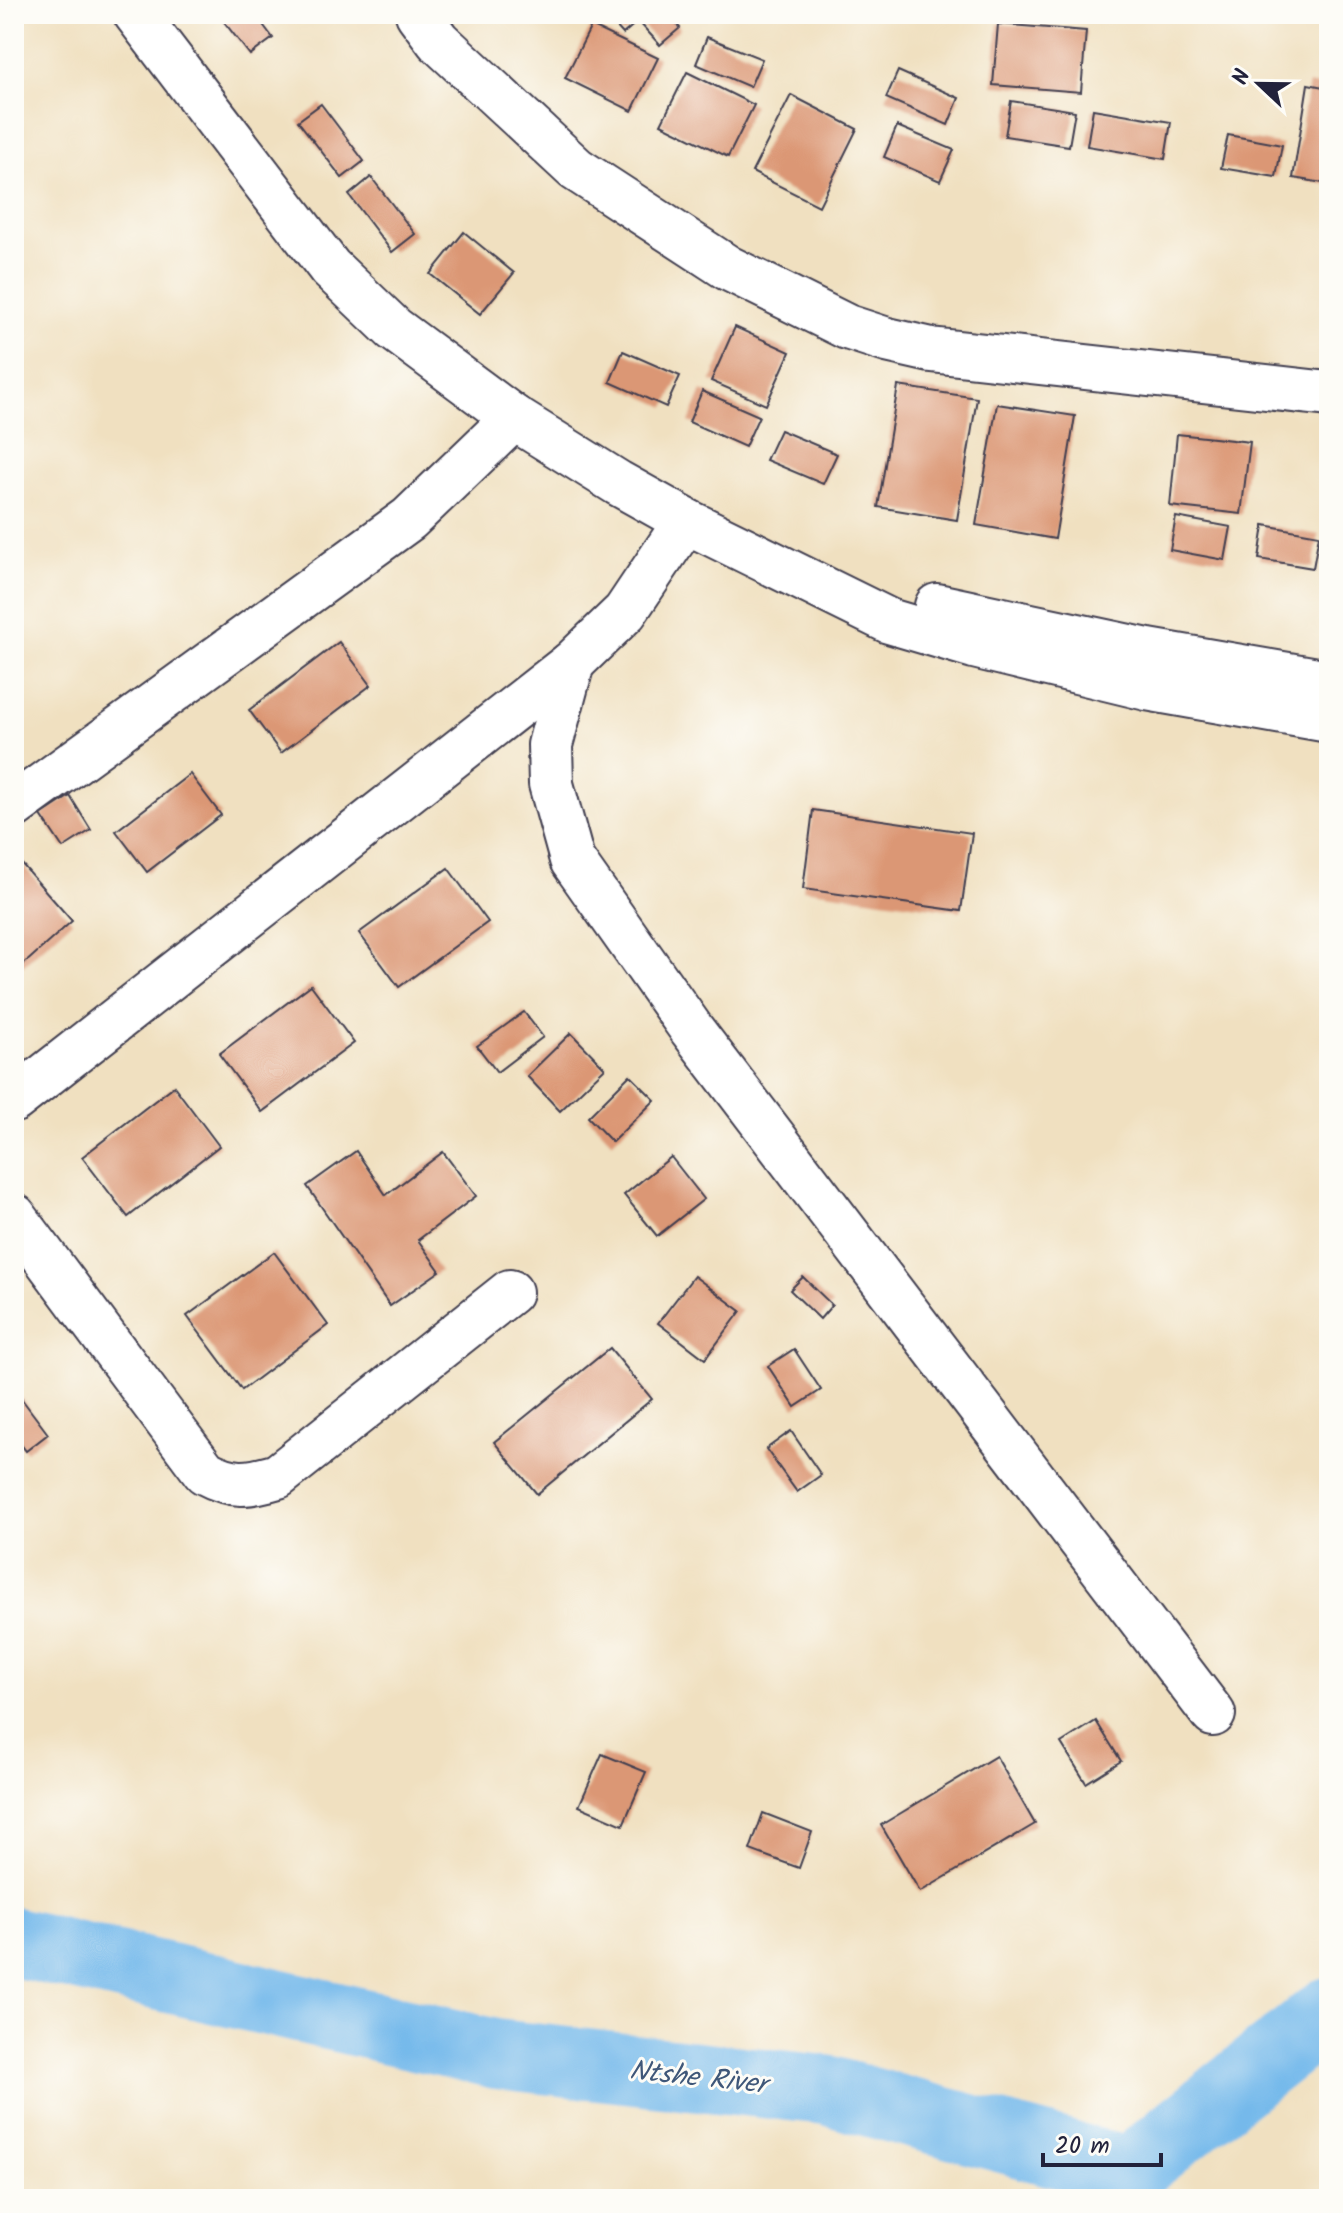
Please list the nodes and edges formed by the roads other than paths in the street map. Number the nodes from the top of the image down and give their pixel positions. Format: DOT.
graph roads {
  1 [pos="136,14"];
  2 [pos="418,14"];
  3 [pos="1329,394"];
  4 [pos="514,418"];
  5 [pos="686,521"];
  6 [pos="795,573"];
  7 [pos="572,663"];
  8 [pos="1329,682"];
  9 [pos="1329,720"];
  10 [pos="14,806"];
  11 [pos="14,1100"];
  12 [pos="14,1216"];
  13 [pos="510,1292"];
  14 [pos="1213,1714"];
  1 -- 4 [label="street"];
  2 -- 3 [label="street"];
  4 -- 5 [label="street"];
  4 -- 10 [label="street"];
  5 -- 6 [label="street"];
  5 -- 7 [label="street"];
  6 -- 8 [label="street"];
  6 -- 9 [label="street"];
  7 -- 11 [label="street"];
  7 -- 14 [label="street"];
  12 -- 13 [label="street"];
}
